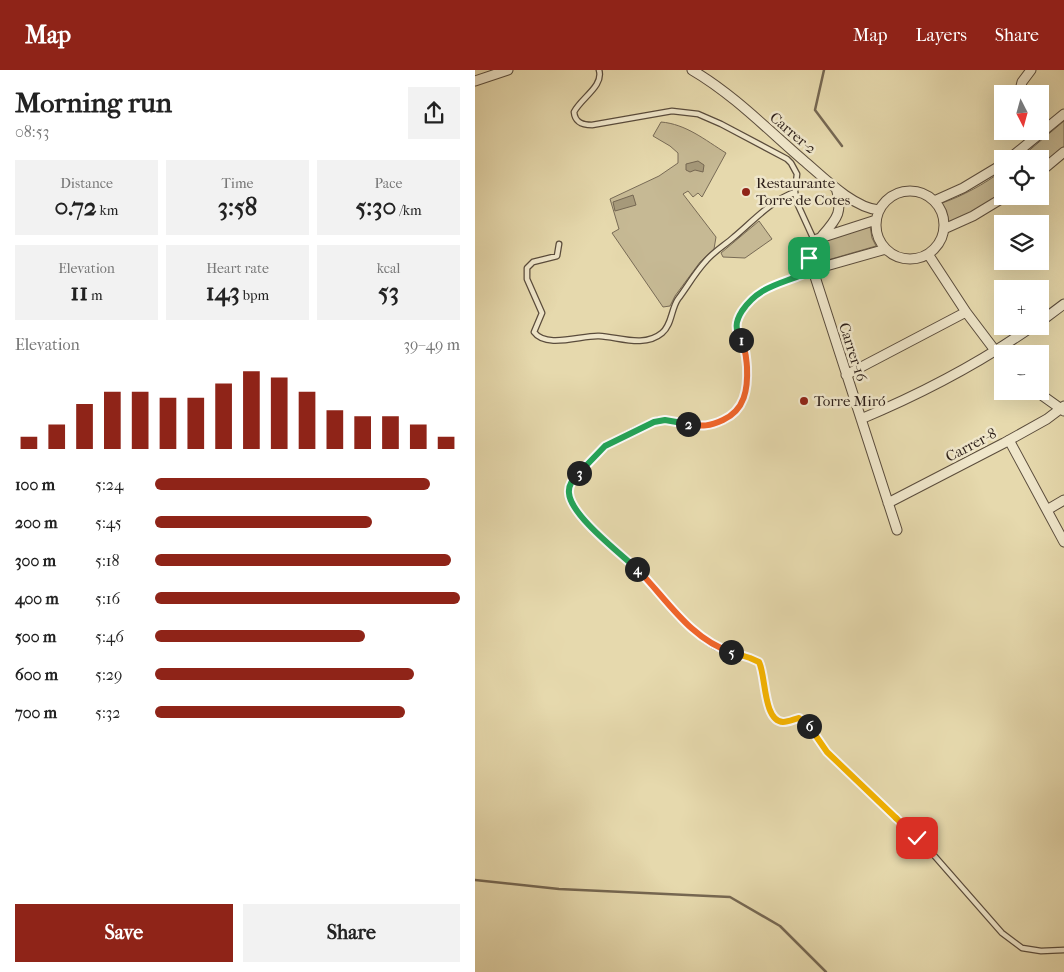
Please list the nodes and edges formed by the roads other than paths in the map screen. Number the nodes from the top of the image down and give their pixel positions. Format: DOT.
graph roads {
  1 [pos="508,70"];
  2 [pos="599,70"];
  3 [pos="692,70"];
  4 [pos="1031,70"];
  5 [pos="475,81"];
  6 [pos="1021,85"];
  7 [pos="1064,114"];
  8 [pos="1049,126"];
  9 [pos="1032,140"];
  10 [pos="1020,150"];
  11 [pos="1064,152"];
  12 [pos="1049,164"];
  13 [pos="994,169"];
  14 [pos="836,188"];
  15 [pos="795,192"];
  16 [pos="934,201"];
  17 [pos="994,203"];
  18 [pos="879,210"];
  19 [pos="876,220"];
  20 [pos="944,229"];
  21 [pos="818,238"];
  22 [pos="559,244"];
  23 [pos="886,249"];
  24 [pos="928,254"];
  25 [pos="812,270"];
  26 [pos="1064,304"];
  27 [pos="967,312"];
  28 [pos="1049,315"];
  29 [pos="1019,335"];
  30 [pos="1003,345"];
  31 [pos="994,351"];
  32 [pos="846,375"];
  33 [pos="1049,399"];
  34 [pos="1063,409"];
  35 [pos="861,419"];
  36 [pos="1009,440"];
  37 [pos="1064,500"];
  38 [pos="888,503"];
  39 [pos="1047,510"];
  40 [pos="897,530"];
  41 [pos="1064,542"];
  42 [pos="1064,950"];
  1 -- 5 [label="street"];
  2 -- 15 [label="lane"];
  3 -- 14 [label="street, Carrer-2"];
  4 -- 6 [label="street"];
  7 -- 8 [label="street"];
  9 -- 10 [label="street"];
  11 -- 12 [label="street"];
  13 -- 16 [label="street"];
  14 -- 18 [label="street, Carrer-2"];
  14 -- 21 [label="street"];
  15 -- 21 [label="lane"];
  15 -- 22 [label="lane"];
  16 -- 18 [label="street"];
  16 -- 20 [label="street"];
  17 -- 20 [label="street"];
  18 -- 19 [label="street"];
  19 -- 21 [label="street"];
  19 -- 23 [label="street"];
  20 -- 24 [label="street"];
  21 -- 25 [label="street, Carrer-16"];
  23 -- 24 [label="street"];
  23 -- 25 [label="street"];
  24 -- 27 [label="street"];
  25 -- 32 [label="street, Carrer-16"];
  25 -- 42 [label="lane"];
  26 -- 28 [label="street"];
  27 -- 31 [label="street"];
  27 -- 32 [label="street"];
  29 -- 30 [label="street"];
  31 -- 35 [label="street"];
  32 -- 35 [label="street, Carrer-16"];
  33 -- 34 [label="street"];
  34 -- 36 [label="street, Carrer-8"];
  35 -- 38 [label="street, Carrer-16"];
  36 -- 38 [label="street, Carrer-8"];
  36 -- 39 [label="street"];
  37 -- 39 [label="street"];
  38 -- 40 [label="street, Carrer-16"];
  39 -- 41 [label="street"];
}
